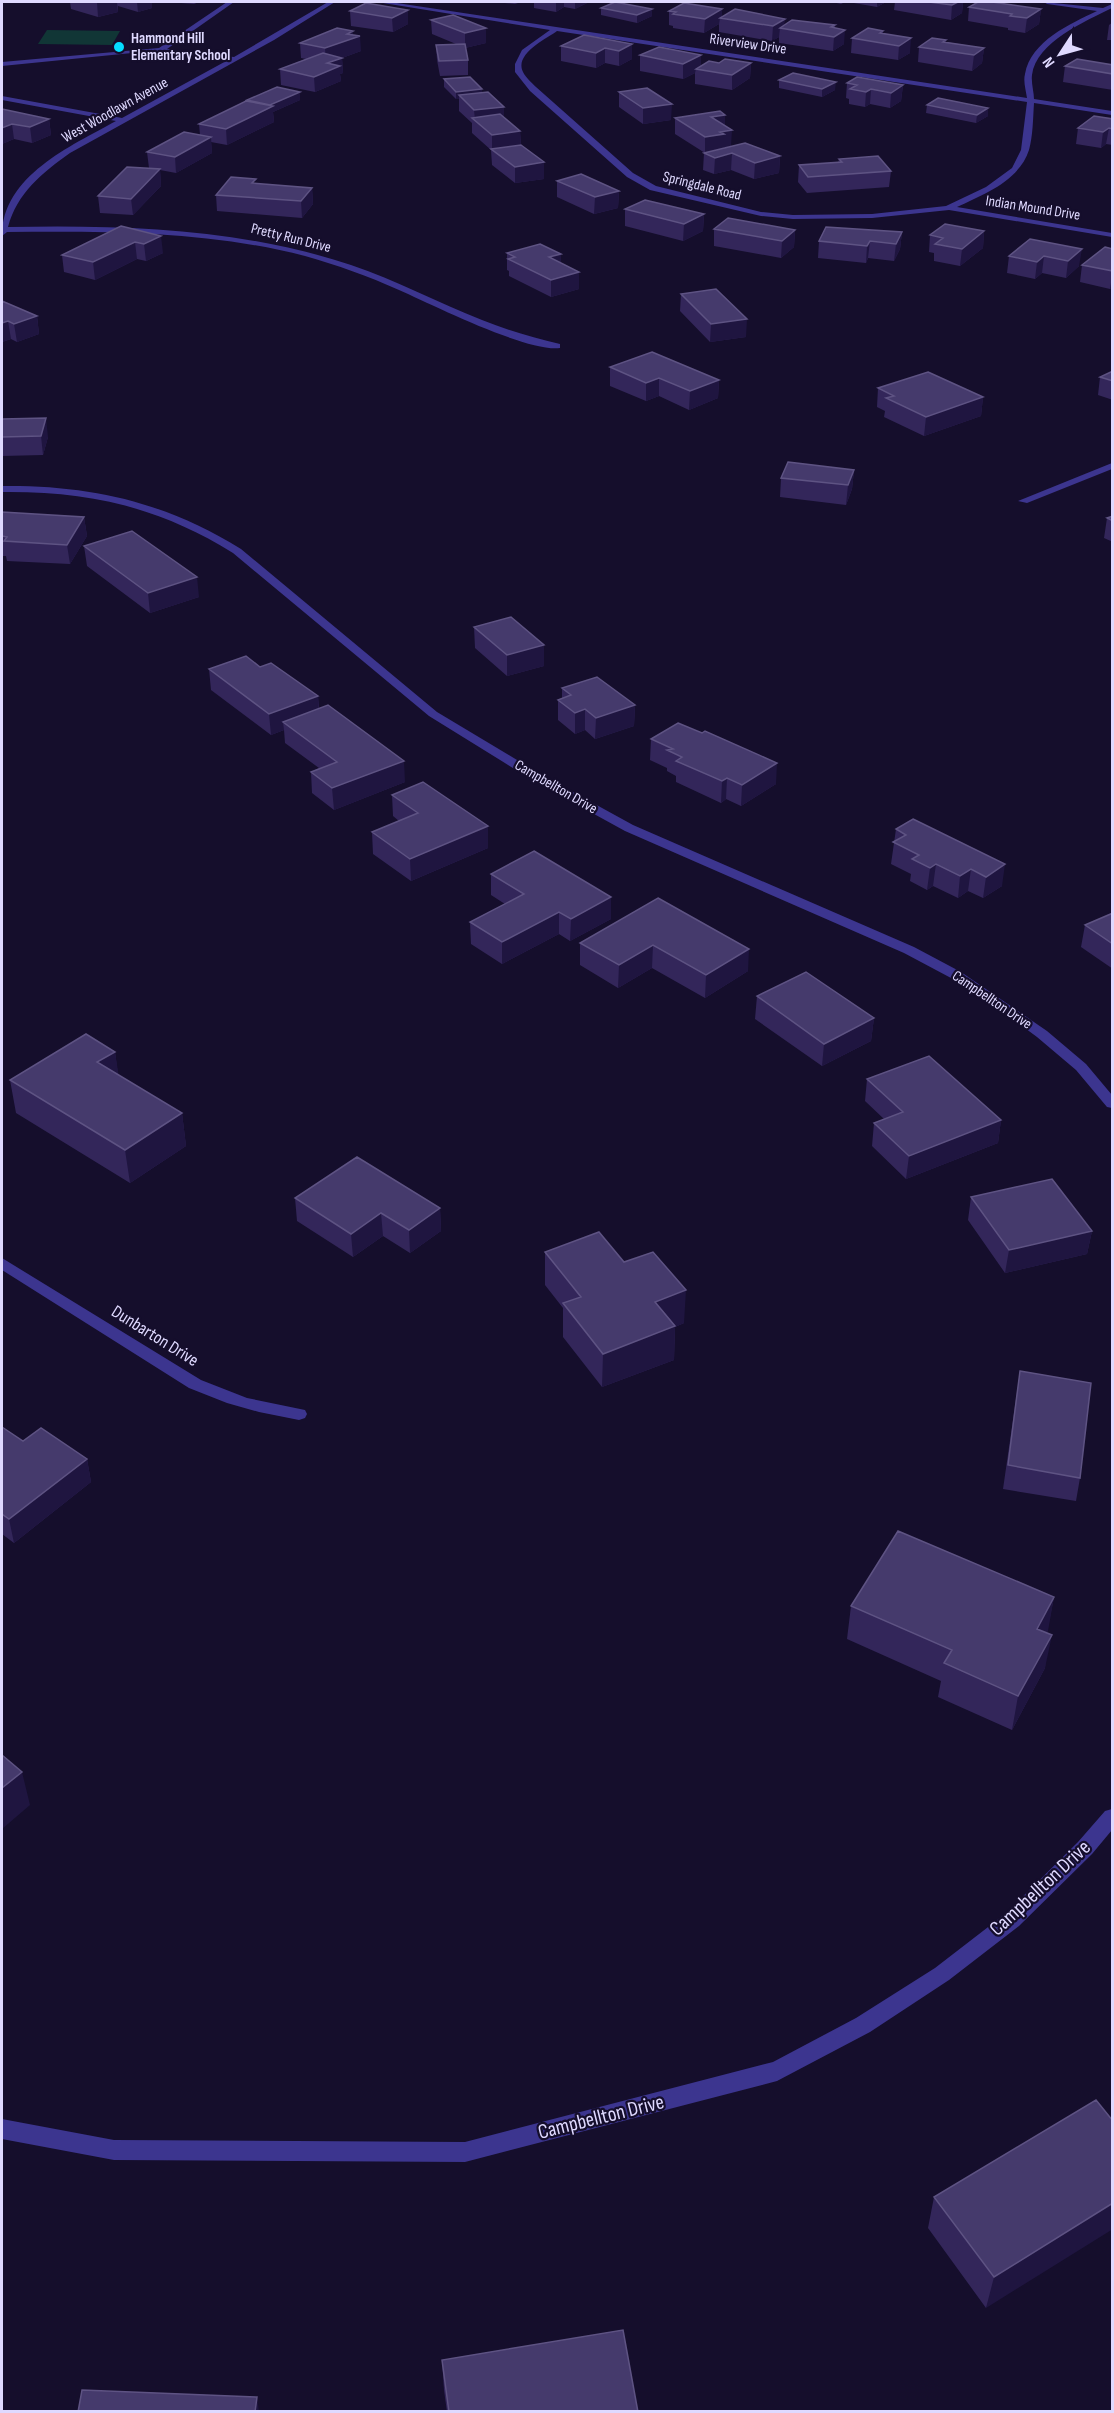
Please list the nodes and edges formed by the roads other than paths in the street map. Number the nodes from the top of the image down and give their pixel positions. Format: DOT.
graph roads {
  1 [pos="231,2"];
  2 [pos="332,2"];
  3 [pos="380,2"];
  4 [pos="1047,2"];
  5 [pos="1113,6"];
  6 [pos="1102,9"];
  7 [pos="1113,11"];
  8 [pos="557,28"];
  9 [pos="160,50"];
  10 [pos="236,59"];
  11 [pos="2,64"];
  12 [pos="2,98"];
  13 [pos="1031,100"];
  14 [pos="1113,112"];
  15 [pos="123,120"];
  16 [pos="948,208"];
  17 [pos="3,232"];
  18 [pos="1113,235"];
  19 [pos="557,346"];
  20 [pos="1113,466"];
  21 [pos="2,489"];
  22 [pos="1023,501"];
  23 [pos="1113,1104"];
  24 [pos="2,1263"];
  25 [pos="299,1414"];
  26 [pos="1113,1817"];
  27 [pos="2,2129"];
  1 -- 9 [label="street"];
  2 -- 10 [label="street, West Woodlawn Avenue"];
  3 -- 8 [label="street, Riverview Drive"];
  4 -- 6 [label="street"];
  5 -- 6 [label="street"];
  6 -- 7 [label="street"];
  6 -- 13 [label="street"];
  8 -- 13 [label="street, Riverview Drive"];
  8 -- 16 [label="street, Springdale Road"];
  9 -- 10 [label="street"];
  9 -- 11 [label="street"];
  10 -- 15 [label="street, West Woodlawn Avenue"];
  12 -- 15 [label="street"];
  13 -- 14 [label="street, Riverview Drive"];
  13 -- 16 [label="street"];
  15 -- 17 [label="street, West Woodlawn Avenue"];
  16 -- 18 [label="street, Indian Mound Drive"];
  17 -- 19 [label="street, Pretty Run Drive"];
  20 -- 22 [label="street"];
  21 -- 23 [label="street, Campbellton Drive"];
  24 -- 25 [label="street, Dunbarton Drive"];
  26 -- 27 [label="street, Campbellton Drive"];
}
